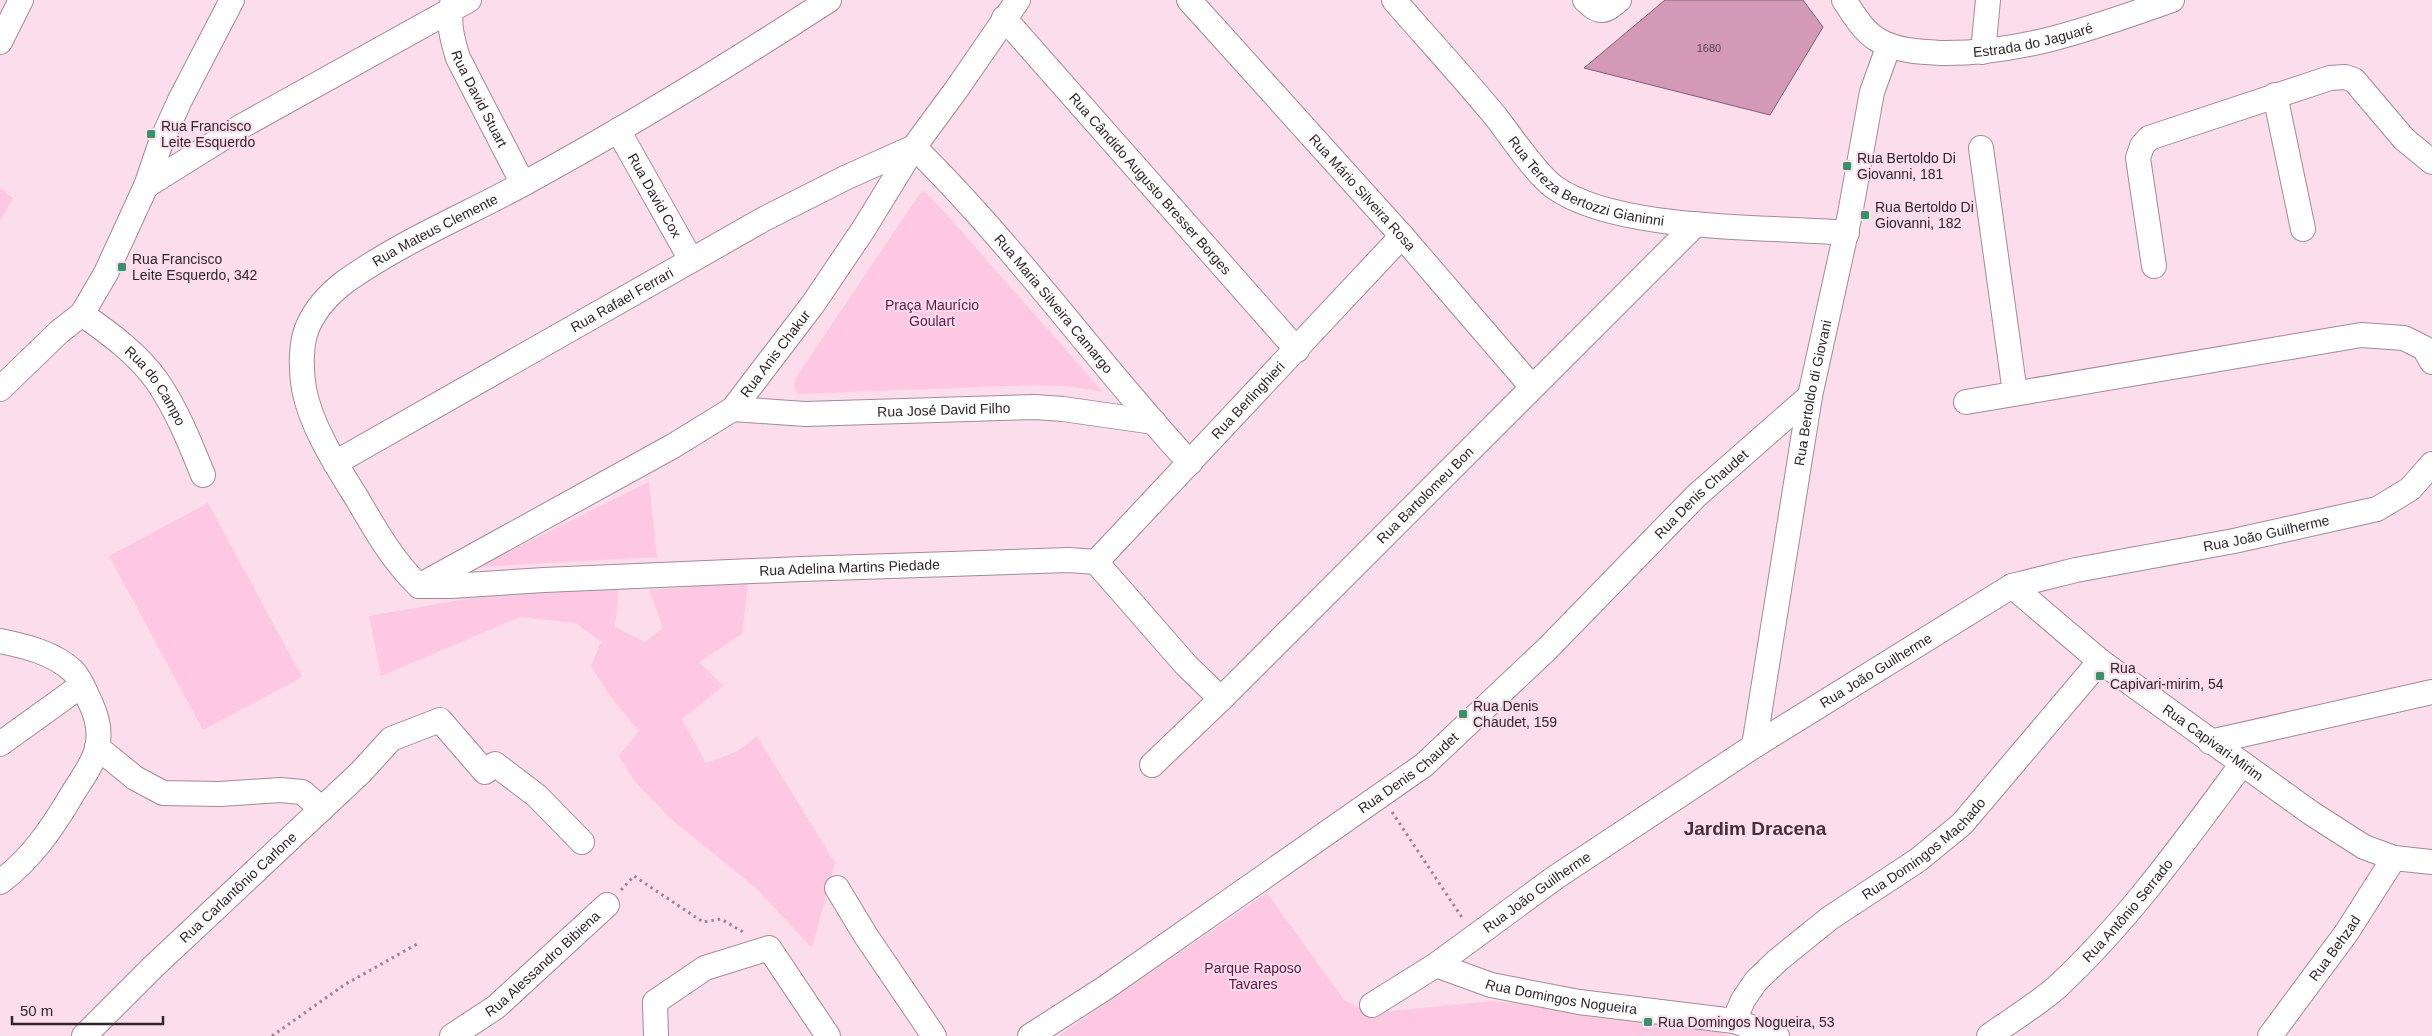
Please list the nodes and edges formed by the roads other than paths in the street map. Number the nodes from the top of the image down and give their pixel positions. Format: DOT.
graph roads {
  1 [pos="21,0"];
  2 [pos="232,0"];
  3 [pos="829,0"];
  4 [pos="1190,0"];
  5 [pos="1394,0"];
  6 [pos="1585,0"];
  7 [pos="1619,0"];
  8 [pos="1844,0"];
  9 [pos="1988,0"];
  10 [pos="2172,0"];
  11 [pos="457,3"];
  12 [pos="1011,9"];
  13 [pos="0,42"];
  14 [pos="1889,45"];
  15 [pos="1983,52"];
  16 [pos="2275,95"];
  17 [pos="618,130"];
  18 [pos="914,147"];
  19 [pos="1981,148"];
  20 [pos="2432,162"];
  21 [pos="522,184"];
  22 [pos="146,186"];
  23 [pos="1696,224"];
  24 [pos="2303,229"];
  25 [pos="1847,233"];
  26 [pos="1402,236"];
  27 [pos="691,260"];
  28 [pos="2154,266"];
  29 [pos="82,314"];
  30 [pos="1297,350"];
  31 [pos="2432,362"];
  32 [pos="1532,387"];
  33 [pos="0,389"];
  34 [pos="2016,393"];
  35 [pos="1810,396"];
  36 [pos="1966,402"];
  37 [pos="733,409"];
  38 [pos="1154,422"];
  39 [pos="335,463"];
  40 [pos="1190,463"];
  41 [pos="2432,464"];
  42 [pos="202,475"];
  43 [pos="1096,562"];
  44 [pos="419,586"];
  45 [pos="2012,586"];
  46 [pos="0,640"];
  47 [pos="2100,662"];
  48 [pos="82,685"];
  49 [pos="2432,692"];
  50 [pos="1221,699"];
  51 [pos="2210,742"];
  52 [pos="0,744"];
  53 [pos="1754,746"];
  54 [pos="97,747"];
  55 [pos="2242,764"];
  56 [pos="1152,765"];
  57 [pos="322,809"];
  58 [pos="582,842"];
  59 [pos="2394,858"];
  60 [pos="2432,862"];
  61 [pos="0,882"];
  62 [pos="837,888"];
  63 [pos="607,905"];
  64 [pos="1436,964"];
  65 [pos="1372,1005"];
  66 [pos="1734,1021"];
  67 [pos="1055,1029"];
  68 [pos="84,1036"];
  69 [pos="452,1036"];
  70 [pos="656,1036"];
  71 [pos="828,1036"];
  72 [pos="934,1036"];
  73 [pos="1030,1036"];
  74 [pos="1777,1036"];
  75 [pos="1989,1036"];
  76 [pos="2270,1036"];
  1 -- 13 [label="street"];
  2 -- 22 [label="street"];
  3 -- 17 [label="street, Rua Mateus Clemente"];
  4 -- 26 [label="street, Rua Mário Silveira Rosa"];
  5 -- 23 [label="street, Rua Tereza Bertozzi Gianinni"];
  6 -- 7 [label="street"];
  8 -- 14 [label="street"];
  9 -- 15 [label="street"];
  10 -- 15 [label="street, Estrada do Jaguaré"];
  11 -- 21 [label="street, Rua David Stuart"];
  11 -- 22 [label="street"];
  12 -- 18 [label="street, Rua Anis Chakur"];
  12 -- 30 [label="street, Rua Cândido Augusto Bresser Borges"];
  14 -- 15 [label="street, Estrada do Jaguaré"];
  14 -- 25 [label="street, Rua Bertoldo di Giovani"];
  16 -- 20 [label="street"];
  16 -- 24 [label="street"];
  16 -- 28 [label="street"];
  17 -- 21 [label="street, Rua Mateus Clemente"];
  17 -- 27 [label="street, Rua David Cox"];
  18 -- 27 [label="street, Rua Rafael Ferrari"];
  18 -- 37 [label="street, Rua Anis Chakur"];
  18 -- 38 [label="street, Rua Maria Silveira Camargo"];
  19 -- 34 [label="street"];
  21 -- 39 [label="street, Rua Mateus Clemente"];
  22 -- 29 [label="street"];
  23 -- 25 [label="street, Rua Tereza Bertozzi Gianinni"];
  23 -- 32 [label="street, Rua Bartolomeu Bon"];
  25 -- 35 [label="street, Rua Bertoldo di Giovani"];
  26 -- 30 [label="street, Rua Berlinghieri"];
  26 -- 32 [label="street, Rua Mário Silveira Rosa"];
  27 -- 39 [label="street, Rua Rafael Ferrari"];
  29 -- 33 [label="street"];
  29 -- 42 [label="street, Rua do Campo"];
  30 -- 40 [label="street, Rua Berlinghieri"];
  31 -- 34 [label="street"];
  32 -- 50 [label="street, Rua Bartolomeu Bon"];
  34 -- 36 [label="street"];
  35 -- 53 [label="street, Rua Bertoldo di Giovani"];
  35 -- 67 [label="street, Rua Denis Chaudet"];
  37 -- 38 [label="street, Rua José David Filho"];
  37 -- 44 [label="street, Rua Anis Chakur"];
  38 -- 40 [label="street, Rua Maria Silveira Camargo"];
  39 -- 44 [label="street, Rua Mateus Clemente"];
  40 -- 43 [label="street, Rua Berlinghieri"];
  41 -- 45 [label="street, Rua João Guilherme"];
  43 -- 44 [label="street, Rua Adelina Martins Piedade"];
  43 -- 50 [label="street"];
  45 -- 47 [label="street, Rua Capivari-Mirim"];
  45 -- 53 [label="street, Rua João Guilherme"];
  46 -- 48 [label="street"];
  47 -- 51 [label="street, Rua Capivari-Mirim"];
  47 -- 66 [label="street, Rua Domingos Machado"];
  48 -- 52 [label="street"];
  48 -- 54 [label="street"];
  49 -- 51 [label="street"];
  50 -- 56 [label="street, Rua Bartolomeu Bon"];
  51 -- 55 [label="street, Rua Capivari-Mirim"];
  53 -- 64 [label="street, Rua João Guilherme"];
  54 -- 57 [label="street"];
  54 -- 61 [label="street"];
  55 -- 59 [label="street, Rua Capivari-Mirim"];
  55 -- 75 [label="street, Rua Antônio Serrado"];
  57 -- 58 [label="street, Rua Carlantônio Carlone"];
  57 -- 68 [label="street, Rua Carlantônio Carlone"];
  59 -- 60 [label="street, Rua Capivari-Mirim"];
  59 -- 76 [label="street, Rua Behzad"];
  62 -- 72 [label="street"];
  63 -- 69 [label="street, Rua Alessandro Bibiena"];
  64 -- 65 [label="street, Rua João Guilherme"];
  64 -- 66 [label="street, Rua Domingos Nogueira"];
  66 -- 74 [label="street, Rua Domingos Nogueira"];
  67 -- 73 [label="street, Rua Denis Chaudet"];
  70 -- 71 [label="street"];
}
